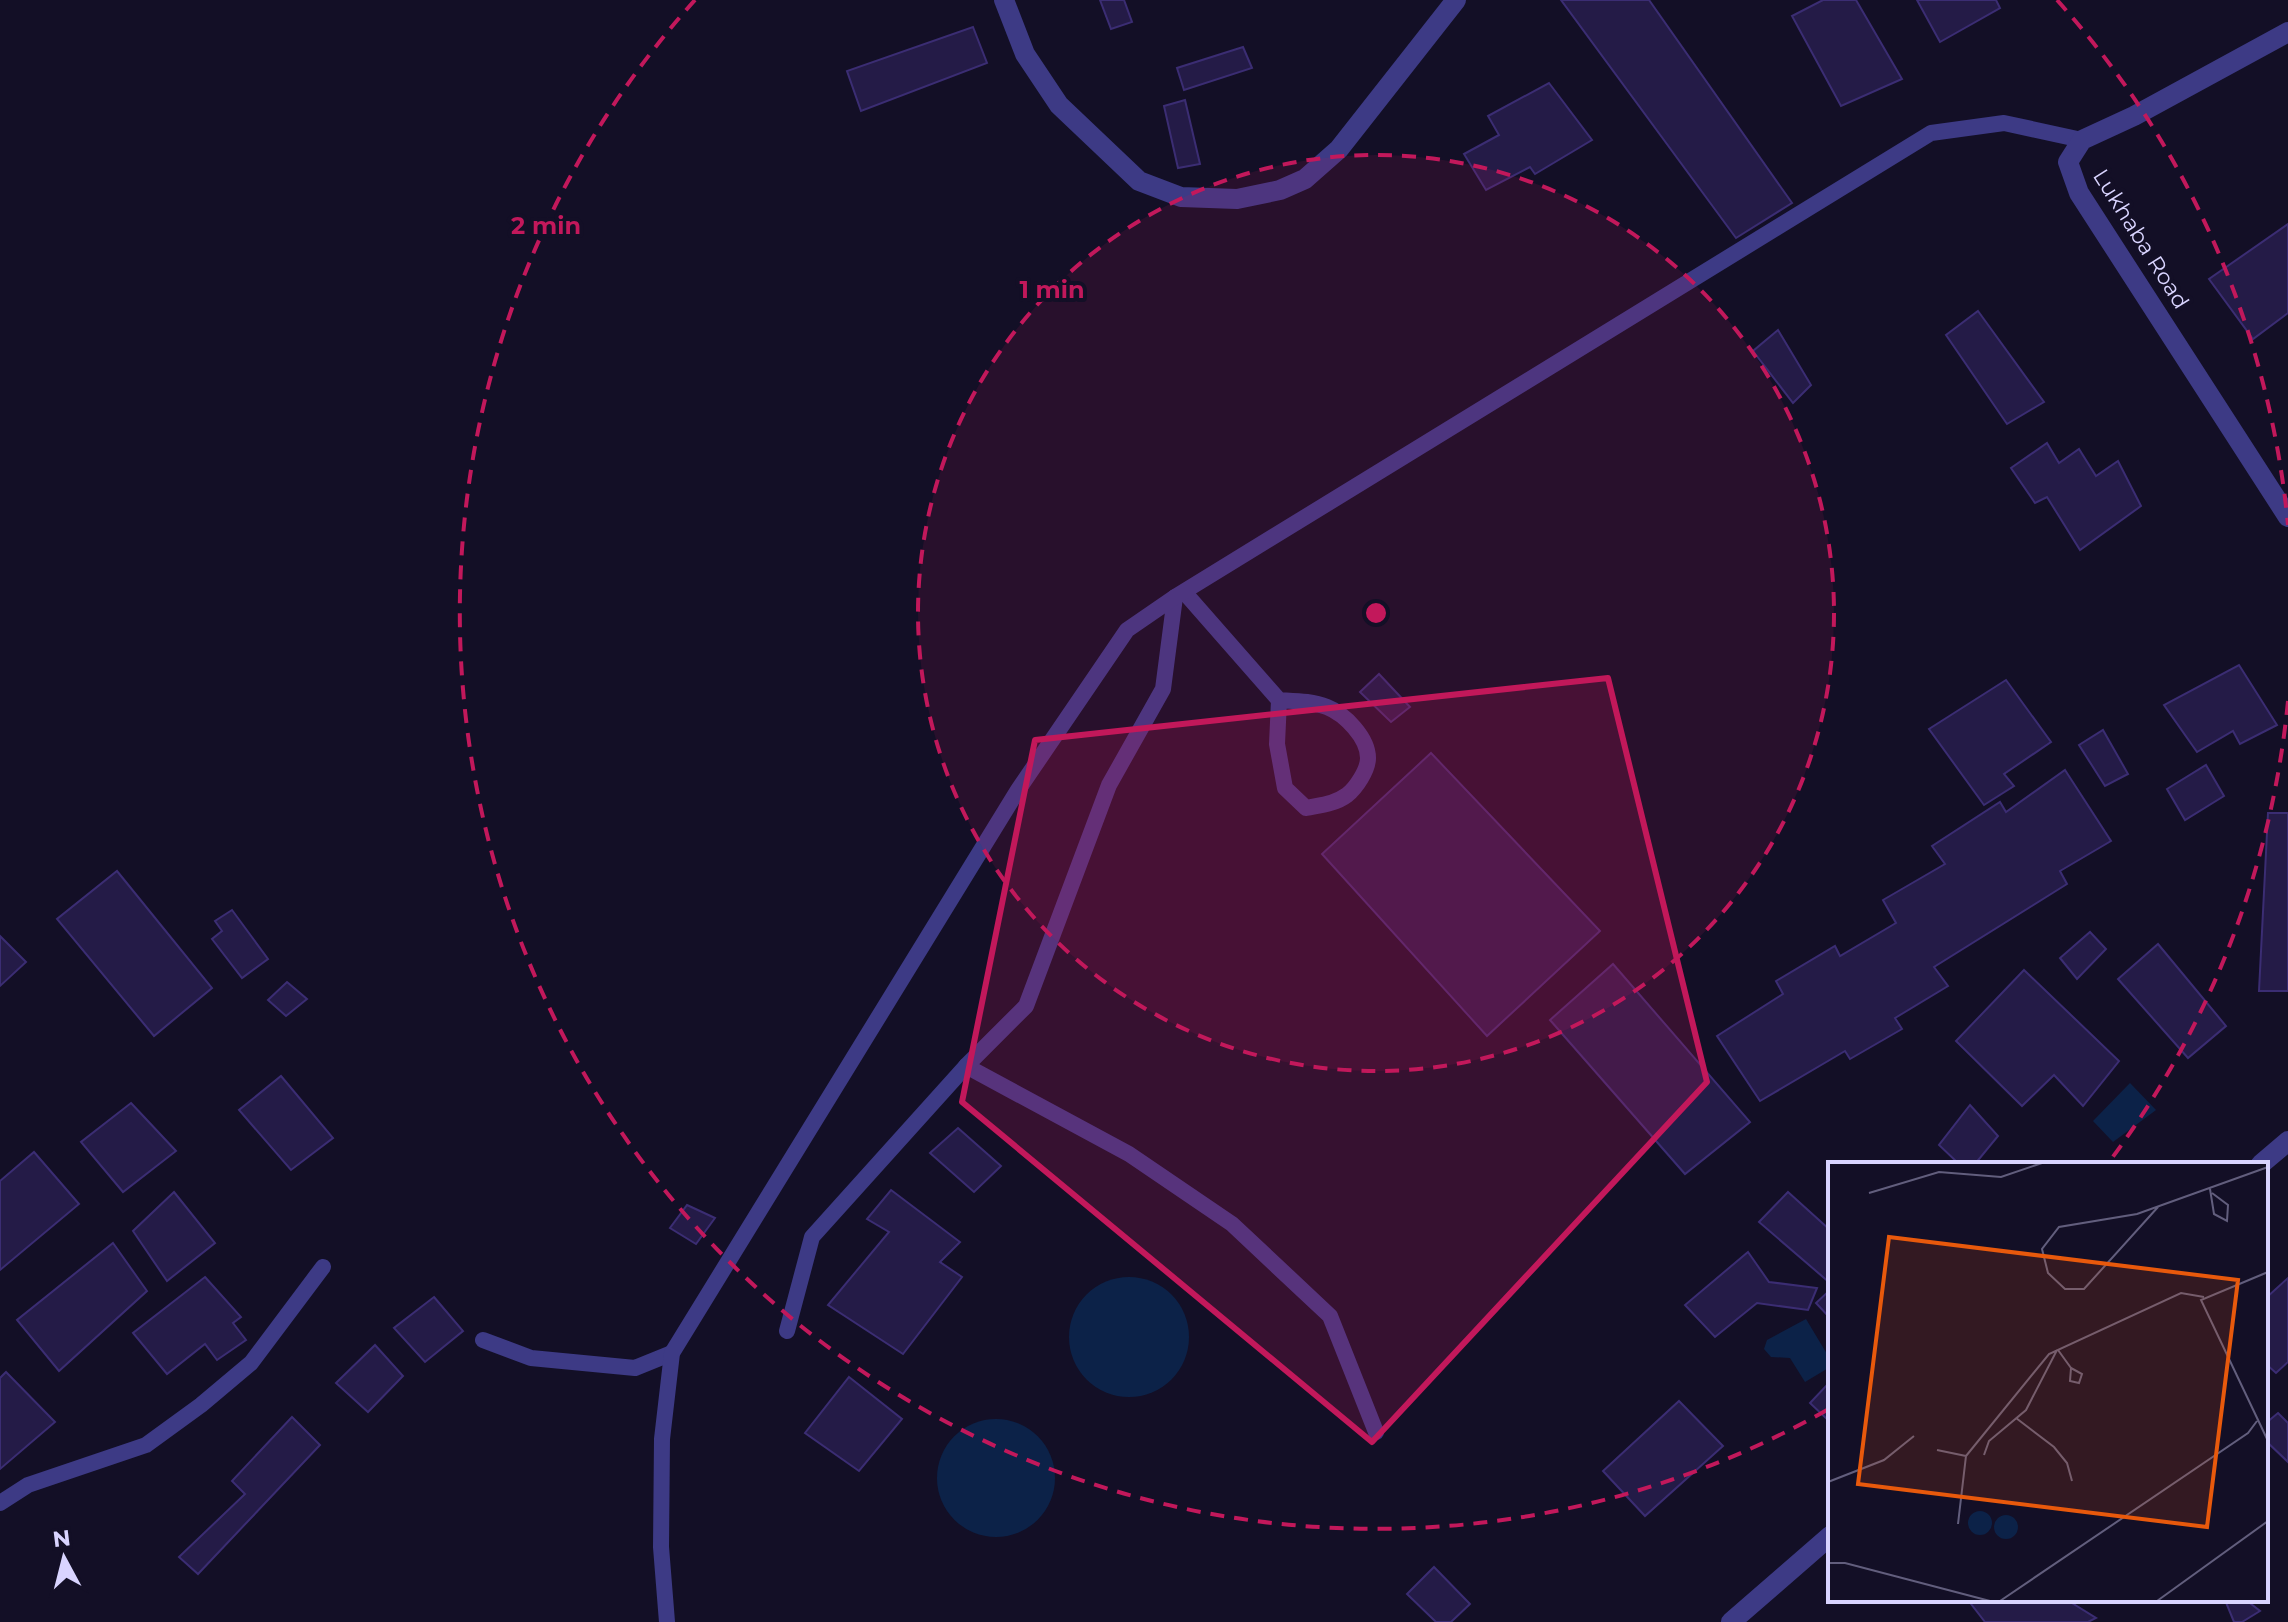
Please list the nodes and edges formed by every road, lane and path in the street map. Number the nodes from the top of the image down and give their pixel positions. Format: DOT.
graph roads {
  1 [pos="1004,0"];
  2 [pos="1456,0"];
  3 [pos="2288,32"];
  4 [pos="2082,140"];
  5 [pos="2288,517"];
  6 [pos="1180,595"];
  7 [pos="1279,700"];
  8 [pos="966,1066"];
  9 [pos="2288,1141"];
  10 [pos="2263,1162"];
  11 [pos="323,1267"];
  12 [pos="787,1331"];
  13 [pos="483,1340"];
  14 [pos="672,1353"];
  15 [pos="1376,1432"];
  16 [pos="0,1503"];
  17 [pos="1828,1538"];
  18 [pos="667,1622"];
  19 [pos="1731,1622"];
  1 -- 2 [label="street"];
  3 -- 4 [label="street"];
  4 -- 5 [label="street, Lukhaba Road"];
  4 -- 6 [label="lane"];
  6 -- 7 [label="lane"];
  6 -- 8 [label="lane"];
  6 -- 14 [label="lane"];
  7 -- 7 [label="lane"];
  8 -- 12 [label="lane"];
  8 -- 15 [label="lane"];
  9 -- 10 [label="street"];
  11 -- 16 [label="lane"];
  13 -- 14 [label="lane"];
  14 -- 18 [label="lane"];
  17 -- 19 [label="street"];
}
